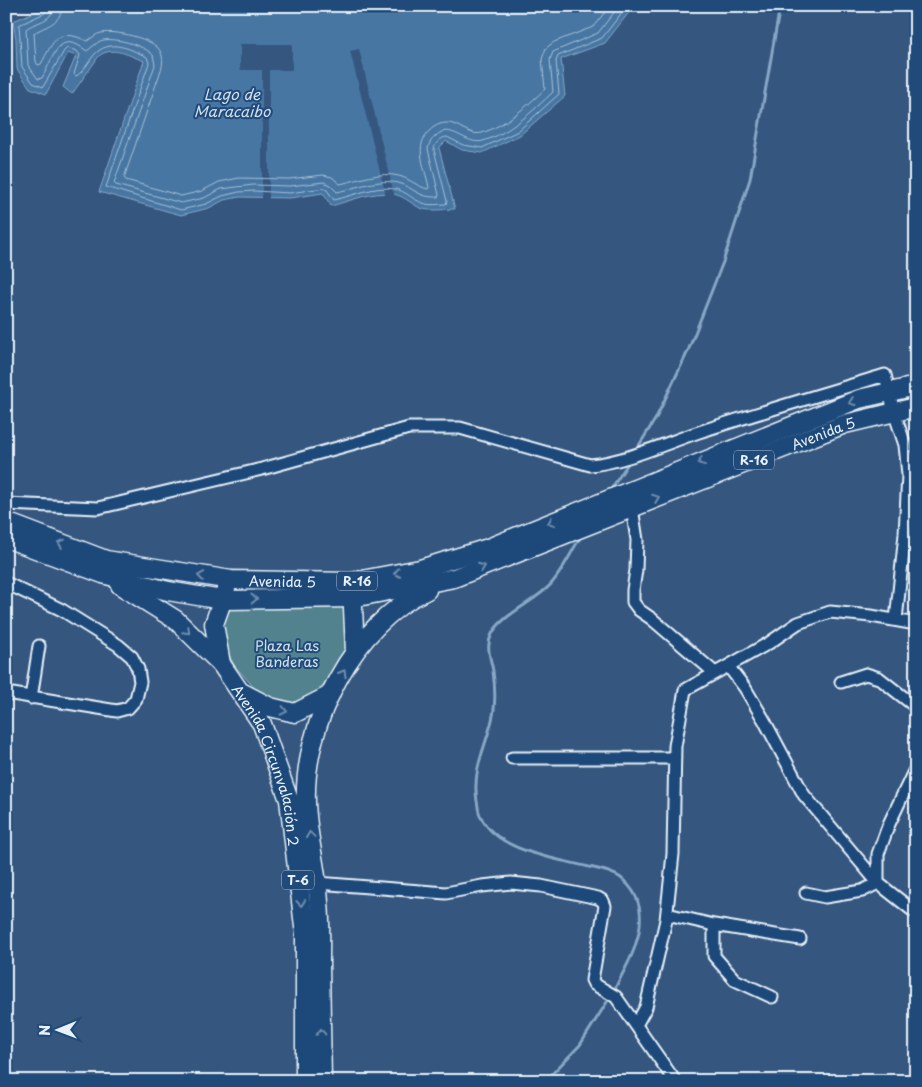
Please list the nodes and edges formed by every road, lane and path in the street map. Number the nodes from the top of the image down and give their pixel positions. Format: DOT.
graph roads {
  1 [pos="916,386"];
  2 [pos="888,392"];
  3 [pos="916,407"];
  4 [pos="894,412"];
  5 [pos="911,444"];
  6 [pos="6,504"];
  7 [pos="632,508"];
  8 [pos="6,522"];
  9 [pos="6,538"];
  10 [pos="105,567"];
  11 [pos="454,578"];
  12 [pos="231,580"];
  13 [pos="6,583"];
  14 [pos="352,590"];
  15 [pos="222,600"];
  16 [pos="896,620"];
  17 [pos="916,624"];
  18 [pos="39,646"];
  19 [pos="355,651"];
  20 [pos="221,664"];
  21 [pos="728,666"];
  22 [pos="715,673"];
  23 [pos="841,682"];
  24 [pos="240,691"];
  25 [pos="6,693"];
  26 [pos="330,695"];
  27 [pos="31,698"];
  28 [pos="916,707"];
  29 [pos="512,758"];
  30 [pos="675,758"];
  31 [pos="916,767"];
  32 [pos="317,883"];
  33 [pos="878,883"];
  34 [pos="806,893"];
  35 [pos="916,913"];
  36 [pos="666,914"];
  37 [pos="714,925"];
  38 [pos="800,939"];
  39 [pos="772,997"];
  40 [pos="636,1025"];
  41 [pos="305,1081"];
  42 [pos="322,1081"];
  43 [pos="675,1081"];
  1 -- 2 [label="main road, Avenida 5 / R-16"];
  2 -- 4 [label="street"];
  2 -- 6 [label="street"];
  2 -- 14 [label="main road, Avenida 5 / R-16, one-way"];
  3 -- 4 [label="main road, Avenida 5 / R-16"];
  4 -- 5 [label="street"];
  7 -- 4 [label="main road, Avenida 5 / R-16, one-way"];
  5 -- 16 [label="street"];
  11 -- 7 [label="main road, Avenida 5 / R-16, one-way"];
  7 -- 22 [label="street"];
  10 -- 8 [label="main road, R-16, one-way"];
  9 -- 10 [label="main road, R-16"];
  12 -- 10 [label="main road, Avenida 5 / R-16, one-way"];
  10 -- 15 [label="main road, Avenida 5 / R-16"];
  10 -- 20 [label="main road, Avenida Circunvalación 2, one-way"];
  11 -- 14 [label="main road, Avenida 5 / R-16"];
  11 -- 19 [label="main road, Avenida Circunvalación 2"];
  12 -- 14 [label="main road, Avenida 5 / R-16"];
  12 -- 15 [label="main road, T-6"];
  13 -- 27 [label="street"];
  15 -- 14 [label="main road, Avenida 5 / R-16, one-way"];
  14 -- 19 [label="main road"];
  15 -- 20 [label="main road, T-6"];
  16 -- 17 [label="street"];
  16 -- 21 [label="street"];
  18 -- 27 [label="street"];
  26 -- 19 [label="main road, Avenida Circunvalación 2 / T-6, one-way"];
  20 -- 24 [label="main road, Avenida Circunvalación 2 / T-6"];
  21 -- 22 [label="street"];
  21 -- 33 [label="street"];
  22 -- 30 [label="street"];
  23 -- 28 [label="street"];
  24 -- 26 [label="main road, one-way"];
  24 -- 41 [label="main road, Avenida Circunvalación 2 / T-6, one-way"];
  25 -- 27 [label="street"];
  32 -- 26 [label="main road, Avenida Circunvalación 2 / T-6, one-way"];
  29 -- 30 [label="street"];
  30 -- 36 [label="street"];
  31 -- 33 [label="street"];
  32 -- 40 [label="street"];
  42 -- 32 [label="main road, Avenida Circunvalación 2 / T-6, one-way"];
  33 -- 34 [label="street"];
  33 -- 35 [label="street"];
  36 -- 37 [label="street"];
  36 -- 40 [label="street"];
  37 -- 38 [label="street"];
  37 -- 39 [label="street"];
  40 -- 43 [label="street"];
}
